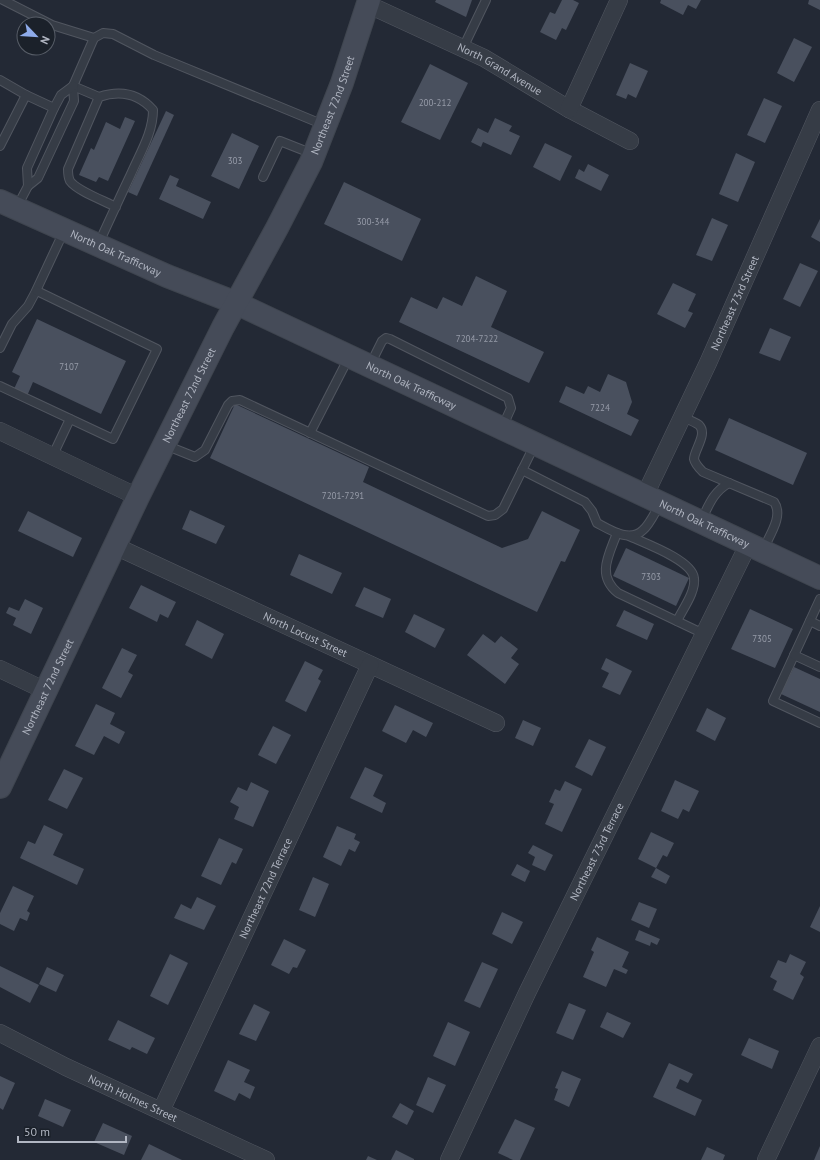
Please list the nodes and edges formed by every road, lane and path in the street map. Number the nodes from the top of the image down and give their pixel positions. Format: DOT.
graph roads {
  1 [pos="3,0"];
  2 [pos="486,0"];
  3 [pos="619,0"];
  4 [pos="368,2"];
  5 [pos="94,38"];
  6 [pos="463,48"];
  7 [pos="0,80"];
  8 [pos="73,86"];
  9 [pos="26,95"];
  10 [pos="99,97"];
  11 [pos="54,108"];
  12 [pos="568,109"];
  13 [pos="820,110"];
  14 [pos="325,126"];
  15 [pos="630,141"];
  16 [pos="0,146"];
  17 [pos="314,155"];
  18 [pos="263,177"];
  19 [pos="28,186"];
  20 [pos="8,205"];
  21 [pos="116,207"];
  22 [pos="64,230"];
  23 [pos="98,245"];
  24 [pos="37,291"];
  25 [pos="236,303"];
  26 [pos="0,348"];
  27 [pos="349,356"];
  28 [pos="370,366"];
  29 [pos="0,386"];
  30 [pos="682,417"];
  31 [pos="70,419"];
  32 [pos="502,428"];
  33 [pos="0,431"];
  34 [pos="310,433"];
  35 [pos="535,443"];
  36 [pos="165,445"];
  37 [pos="53,455"];
  38 [pos="522,470"];
  39 [pos="730,483"];
  40 [pos="138,497"];
  41 [pos="653,499"];
  42 [pos="701,522"];
  43 [pos="617,533"];
  44 [pos="629,536"];
  45 [pos="115,546"];
  46 [pos="755,548"];
  47 [pos="820,578"];
  48 [pos="820,599"];
  49 [pos="677,621"];
  50 [pos="810,621"];
  51 [pos="820,626"];
  52 [pos="704,634"];
  53 [pos="794,655"];
  54 [pos="370,665"];
  55 [pos="820,667"];
  56 [pos="0,669"];
  57 [pos="46,691"];
  58 [pos="496,723"];
  59 [pos="820,723"];
  60 [pos="0,787"];
  61 [pos="0,1033"];
  62 [pos="820,1046"];
  63 [pos="161,1111"];
  64 [pos="266,1160"];
  65 [pos="449,1160"];
  66 [pos="766,1160"];
  1 -- 5 [label="lane"];
  2 -- 6 [label="lane"];
  3 -- 12 [label="street"];
  4 -- 6 [label="street, North Grand Avenue"];
  4 -- 14 [label="main road, Northeast 72nd Street"];
  5 -- 8 [label="lane"];
  5 -- 14 [label="lane"];
  6 -- 12 [label="street, North Grand Avenue"];
  7 -- 9 [label="lane"];
  8 -- 10 [label="lane"];
  8 -- 11 [label="lane"];
  8 -- 19 [label="lane"];
  9 -- 11 [label="lane"];
  9 -- 16 [label="lane"];
  10 -- 21 [label="lane"];
  10 -- 21 [label="lane"];
  11 -- 19 [label="lane"];
  12 -- 15 [label="street, North Grand Avenue"];
  13 -- 30 [label="street, Northeast 73rd Street"];
  14 -- 17 [label="main road, Northeast 72nd Street"];
  17 -- 18 [label="lane"];
  17 -- 25 [label="main road, Northeast 72nd Street"];
  19 -- 20 [label="lane"];
  20 -- 22 [label="main road, North Oak Trafficway"];
  21 -- 23 [label="lane"];
  22 -- 23 [label="main road, North Oak Trafficway"];
  22 -- 24 [label="lane"];
  23 -- 25 [label="main road, North Oak Trafficway"];
  24 -- 26 [label="lane"];
  24 -- 31 [label="lane"];
  25 -- 27 [label="main road, North Oak Trafficway"];
  25 -- 36 [label="main road, Northeast 72nd Street"];
  27 -- 28 [label="main road, North Oak Trafficway"];
  27 -- 34 [label="lane"];
  28 -- 32 [label="main road, North Oak Trafficway"];
  28 -- 32 [label="lane"];
  29 -- 31 [label="lane"];
  30 -- 39 [label="lane"];
  30 -- 41 [label="street, Northeast 73rd Street"];
  31 -- 37 [label="lane"];
  32 -- 35 [label="main road, North Oak Trafficway"];
  33 -- 37 [label="street"];
  34 -- 36 [label="lane"];
  34 -- 38 [label="lane"];
  35 -- 38 [label="lane"];
  35 -- 41 [label="main road, North Oak Trafficway"];
  36 -- 40 [label="main road, Northeast 72nd Street"];
  37 -- 40 [label="street"];
  38 -- 43 [label="lane"];
  39 -- 42 [label="lane"];
  39 -- 46 [label="lane"];
  40 -- 45 [label="main road, Northeast 72nd Street"];
  41 -- 42 [label="main road, North Oak Trafficway"];
  41 -- 44 [label="lane"];
  42 -- 46 [label="main road, North Oak Trafficway"];
  43 -- 44 [label="lane"];
  43 -- 49 [label="lane"];
  44 -- 49 [label="lane"];
  45 -- 54 [label="street, North Locust Street"];
  45 -- 57 [label="main road, Northeast 72nd Street"];
  46 -- 47 [label="main road, North Oak Trafficway"];
  46 -- 52 [label="street, Northeast 73rd Terrace"];
  48 -- 50 [label="lane"];
  49 -- 52 [label="lane"];
  50 -- 51 [label="lane"];
  50 -- 53 [label="lane"];
  52 -- 65 [label="street, Northeast 73rd Terrace"];
  53 -- 55 [label="lane"];
  53 -- 59 [label="lane"];
  54 -- 58 [label="street, North Locust Street"];
  54 -- 63 [label="street, Northeast 72nd Terrace"];
  56 -- 57 [label="street"];
  57 -- 60 [label="main road, Northeast 72nd Street"];
  61 -- 63 [label="street, North Holmes Street"];
  62 -- 66 [label="street"];
  63 -- 64 [label="street, North Holmes Street"];
}
